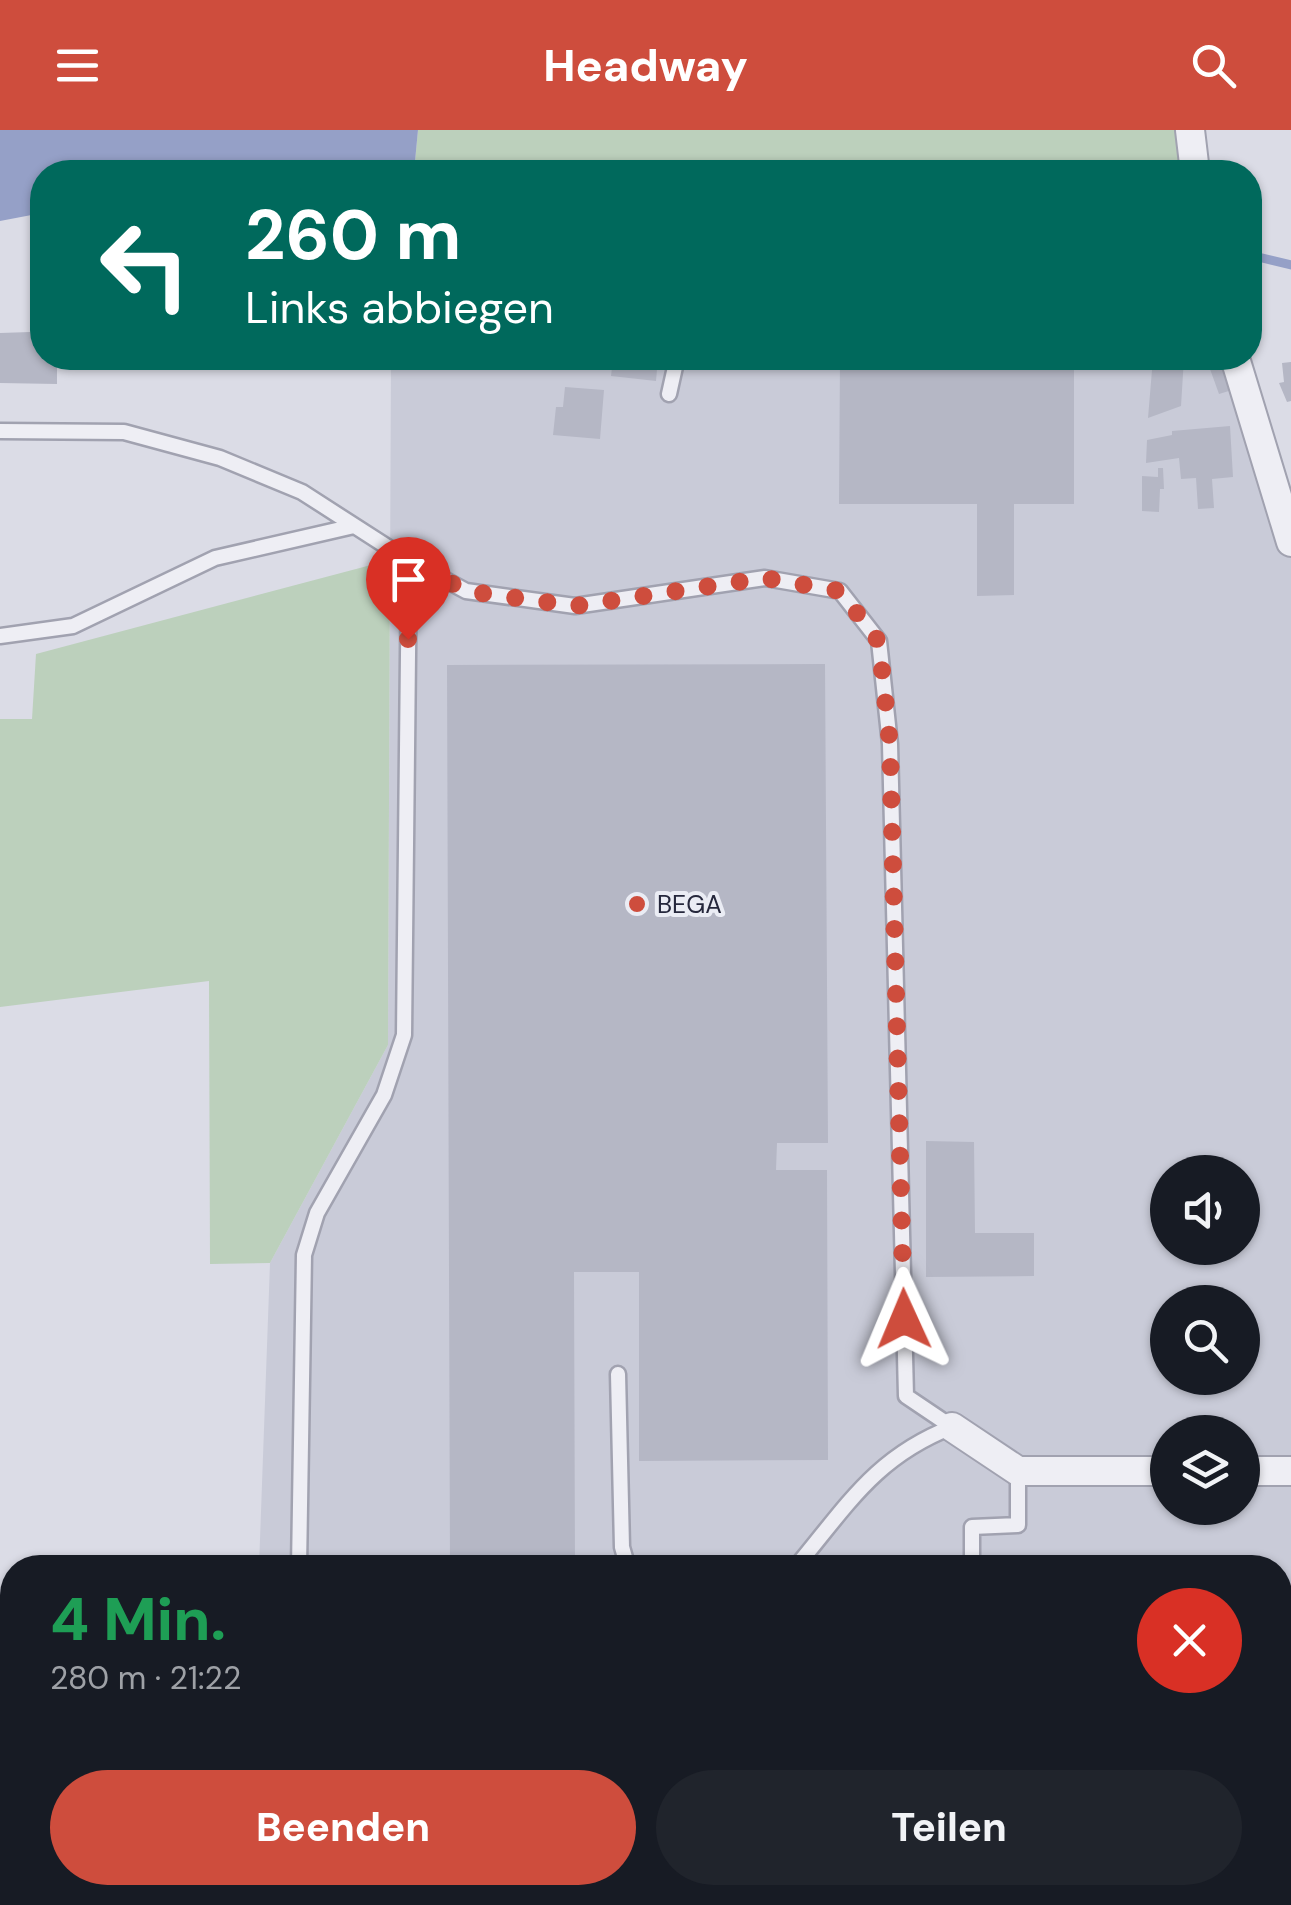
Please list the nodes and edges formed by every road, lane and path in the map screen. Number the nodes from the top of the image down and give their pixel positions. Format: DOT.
graph roads {
  1 [pos="1190,130"];
  2 [pos="1194,160"];
  3 [pos="675,370"];
  4 [pos="1239,370"];
  5 [pos="670,394"];
  6 [pos="0,431"];
  7 [pos="354,526"];
  8 [pos="1291,542"];
  9 [pos="408,560"];
  10 [pos="0,636"];
  11 [pos="618,1374"];
  12 [pos="952,1427"];
  13 [pos="1018,1470"];
  14 [pos="1150,1471"];
  15 [pos="1260,1471"];
  16 [pos="1291,1472"];
  17 [pos="299,1555"];
  18 [pos="624,1555"];
  19 [pos="806,1555"];
  20 [pos="972,1555"];
  1 -- 2 [label="street"];
  3 -- 5 [label="lane"];
  4 -- 8 [label="street"];
  6 -- 7 [label="lane"];
  7 -- 9 [label="lane"];
  7 -- 10 [label="lane"];
  9 -- 12 [label="lane"];
  9 -- 17 [label="lane"];
  11 -- 18 [label="lane"];
  12 -- 13 [label="street"];
  12 -- 19 [label="lane"];
  13 -- 14 [label="street"];
  13 -- 20 [label="lane"];
  15 -- 16 [label="street"];
}
